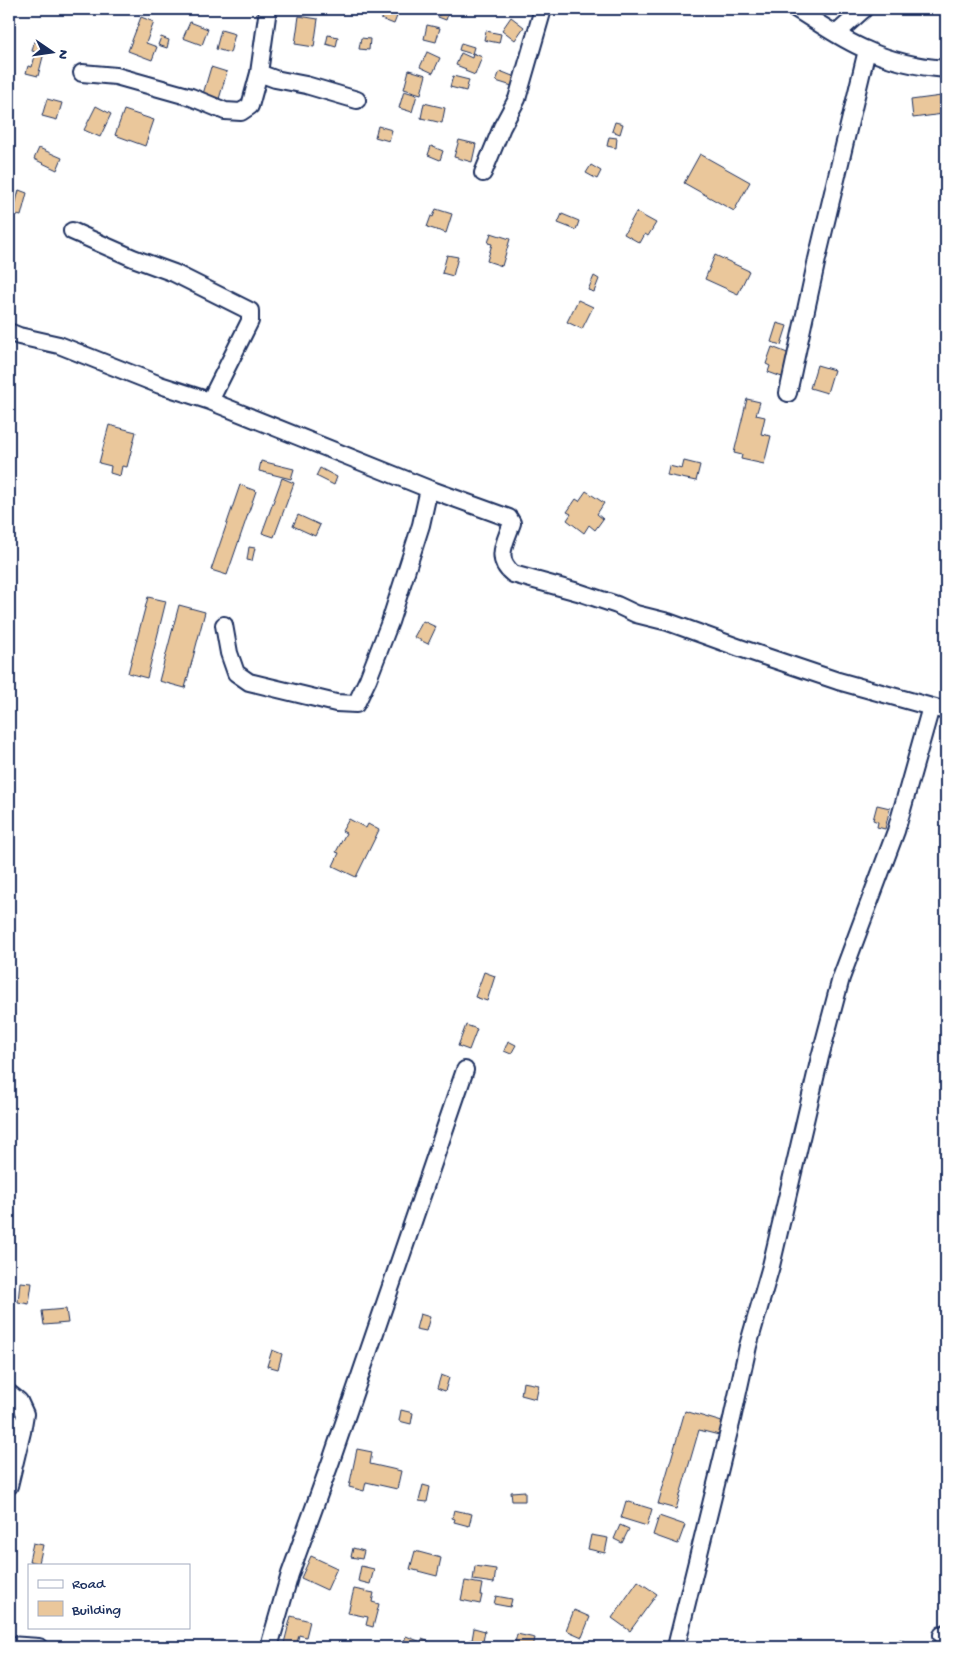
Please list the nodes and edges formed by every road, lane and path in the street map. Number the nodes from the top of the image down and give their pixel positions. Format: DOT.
graph roads {
  1 [pos="268,9"];
  2 [pos="543,9"];
  3 [pos="796,9"];
  4 [pos="864,9"];
  5 [pos="836,34"];
  6 [pos="867,50"];
  7 [pos="946,70"];
  8 [pos="82,73"];
  9 [pos="260,73"];
  10 [pos="357,100"];
  11 [pos="483,172"];
  12 [pos="72,231"];
  13 [pos="9,332"];
  14 [pos="788,393"];
  15 [pos="210,401"];
  16 [pos="429,489"];
  17 [pos="224,626"];
  18 [pos="938,709"];
  19 [pos="465,1070"];
  20 [pos="9,1394"];
  21 [pos="9,1486"];
  22 [pos="9,1646"];
  23 [pos="39,1647"];
  24 [pos="269,1647"];
  25 [pos="676,1647"];
  1 -- 9 [label="street"];
  2 -- 11 [label="street"];
  3 -- 5 [label="street"];
  4 -- 5 [label="street"];
  5 -- 6 [label="street"];
  6 -- 7 [label="street"];
  6 -- 14 [label="street"];
  8 -- 9 [label="street"];
  9 -- 10 [label="street"];
  12 -- 15 [label="street"];
  13 -- 15 [label="street"];
  15 -- 16 [label="street"];
  16 -- 17 [label="street"];
  16 -- 18 [label="street"];
  18 -- 25 [label="street"];
  19 -- 24 [label="street"];
  20 -- 21 [label="street"];
  22 -- 23 [label="street"];
}
